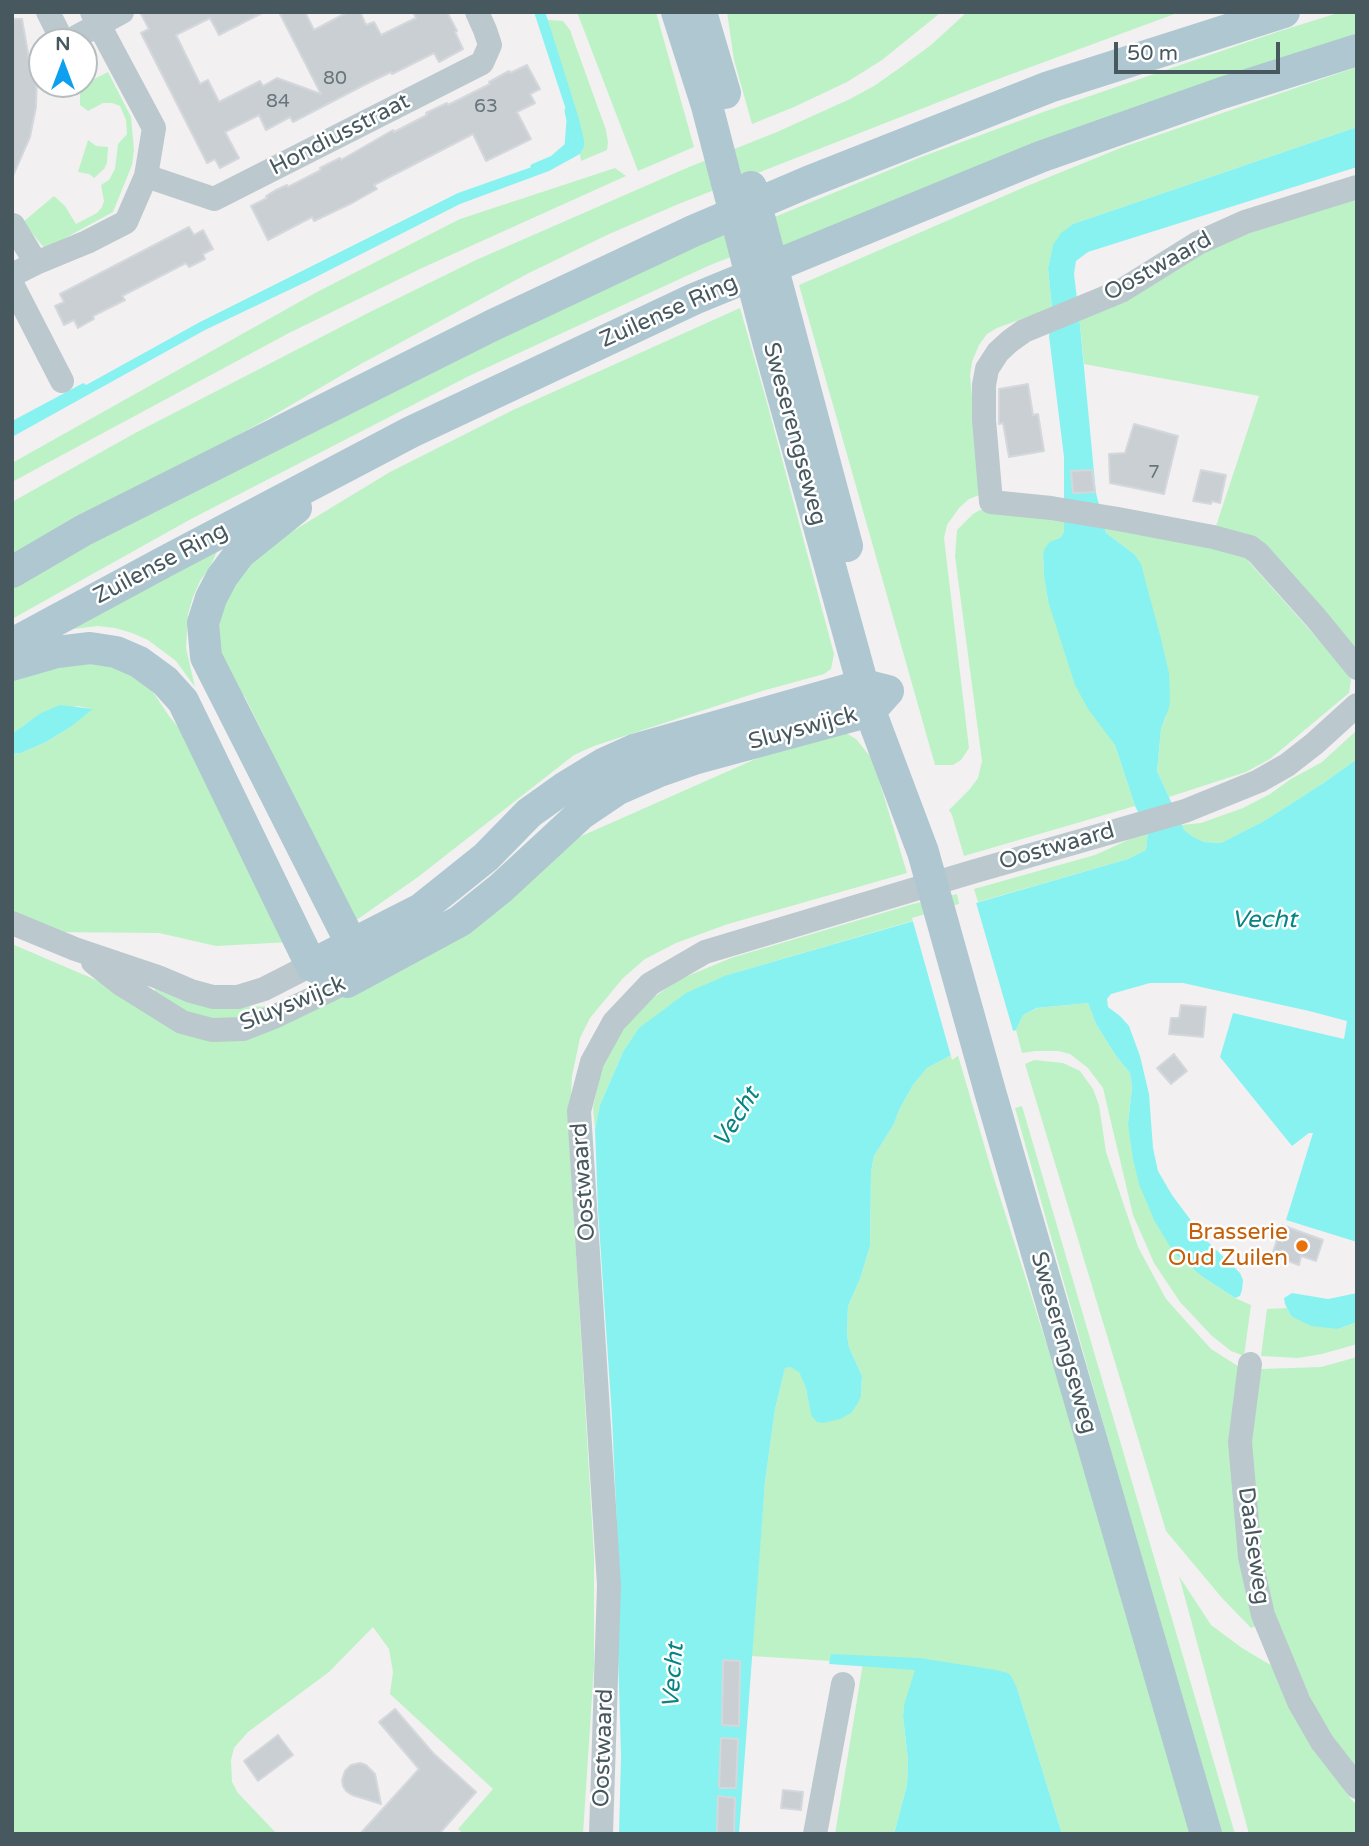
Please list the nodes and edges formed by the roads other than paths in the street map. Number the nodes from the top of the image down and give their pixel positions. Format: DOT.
graph roads {
  1 [pos="48,12"];
  2 [pos="122,12"];
  3 [pos="477,12"];
  4 [pos="677,12"];
  5 [pos="701,12"];
  6 [pos="1205,12"];
  7 [pos="1284,12"];
  8 [pos="95,18"];
  9 [pos="57,28"];
  10 [pos="1357,50"];
  11 [pos="1049,87"];
  12 [pos="716,99"];
  13 [pos="146,176"];
  14 [pos="1357,187"];
  15 [pos="12,226"];
  16 [pos="36,263"];
  17 [pos="12,275"];
  18 [pos="12,284"];
  19 [pos="62,381"];
  20 [pos="411,432"];
  21 [pos="12,572"];
  22 [pos="12,644"];
  23 [pos="12,665"];
  24 [pos="1357,668"];
  25 [pos="874,696"];
  26 [pos="1357,705"];
  27 [pos="12,923"];
  28 [pos="352,945"];
  29 [pos="75,949"];
  30 [pos="311,965"];
  31 [pos="347,982"];
  32 [pos="1250,1364"];
  33 [pos="843,1685"];
  34 [pos="1357,1787"];
  35 [pos="601,1834"];
  36 [pos="815,1834"];
  37 [pos="1206,1834"];
  1 -- 9 [label="street"];
  2 -- 8 [label="street"];
  3 -- 13 [label="street, Hondiusstraat"];
  4 -- 12 [label="main road, Sweserengseweg"];
  5 -- 12 [label="main road, Sweserengseweg"];
  6 -- 11 [label="main road"];
  7 -- 11 [label="main road"];
  8 -- 13 [label="street"];
  10 -- 20 [label="main road, Zuilense Ring"];
  11 -- 21 [label="main road"];
  12 -- 25 [label="main road, Sweserengseweg"];
  13 -- 16 [label="street"];
  14 -- 24 [label="street, Oostwaard"];
  15 -- 16 [label="street"];
  16 -- 17 [label="street"];
  18 -- 19 [label="street"];
  20 -- 22 [label="main road, Zuilense Ring"];
  20 -- 28 [label="main road"];
  23 -- 30 [label="main road"];
  25 -- 28 [label="main road, Sluyswijck"];
  25 -- 31 [label="main road, Sluyswijck"];
  25 -- 37 [label="main road, Sweserengseweg"];
  26 -- 35 [label="street, Oostwaard"];
  27 -- 29 [label="street, Sluyswijck"];
  28 -- 30 [label="main road, Sluyswijck"];
  28 -- 31 [label="main road"];
  29 -- 30 [label="street, Sluyswijck"];
  29 -- 31 [label="street, Sluyswijck"];
  30 -- 31 [label="main road"];
  32 -- 34 [label="street, Daalseweg"];
  33 -- 36 [label="street"];
}
